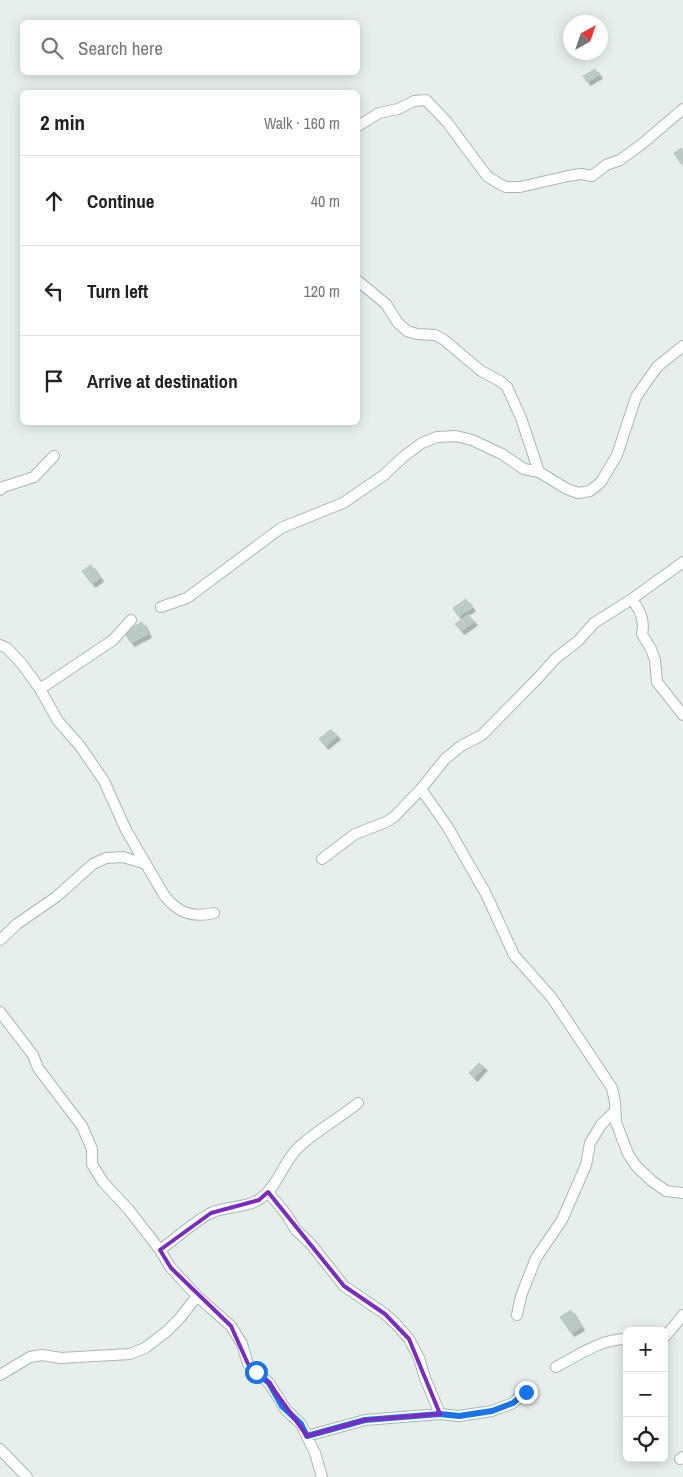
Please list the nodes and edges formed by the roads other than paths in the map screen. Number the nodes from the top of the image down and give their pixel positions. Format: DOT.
graph roads {
  1 [pos="683,109"];
  2 [pos="360,125"];
  3 [pos="360,283"];
  4 [pos="683,346"];
  5 [pos="54,456"];
  6 [pos="540,472"];
  7 [pos="0,490"];
  8 [pos="683,562"];
  9 [pos="632,599"];
  10 [pos="161,607"];
  11 [pos="131,620"];
  12 [pos="0,645"];
  13 [pos="40,689"];
  14 [pos="683,715"];
  15 [pos="421,790"];
  16 [pos="322,859"];
  17 [pos="146,864"];
  18 [pos="214,913"];
  19 [pos="0,940"];
  20 [pos="0,1012"];
  21 [pos="358,1103"];
  22 [pos="615,1111"];
  23 [pos="268,1192"];
  24 [pos="683,1193"];
  25 [pos="160,1250"];
  26 [pos="197,1296"];
  27 [pos="518,1315"];
  28 [pos="683,1315"];
  29 [pos="668,1333"];
  30 [pos="623,1339"];
  31 [pos="556,1367"];
  32 [pos="0,1375"];
  33 [pos="526,1392"];
  34 [pos="440,1414"];
  35 [pos="307,1436"];
  36 [pos="0,1449"];
  37 [pos="27,1477"];
  38 [pos="322,1477"];
  1 -- 2 [label="street"];
  3 -- 6 [label="street"];
  4 -- 6 [label="street"];
  5 -- 7 [label="street"];
  6 -- 10 [label="street"];
  8 -- 9 [label="street"];
  9 -- 14 [label="street"];
  9 -- 15 [label="street"];
  11 -- 13 [label="street"];
  12 -- 13 [label="street"];
  13 -- 17 [label="street"];
  15 -- 16 [label="street"];
  15 -- 22 [label="street"];
  17 -- 18 [label="street"];
  17 -- 19 [label="street"];
  20 -- 25 [label="street"];
  21 -- 23 [label="street"];
  22 -- 24 [label="street"];
  22 -- 27 [label="street"];
  23 -- 25 [label="street"];
  23 -- 34 [label="street"];
  25 -- 26 [label="street"];
  26 -- 32 [label="street"];
  26 -- 35 [label="street"];
  28 -- 29 [label="street"];
  30 -- 31 [label="street"];
  33 -- 34 [label="street"];
  34 -- 35 [label="street"];
  35 -- 38 [label="street"];
  36 -- 37 [label="street"];
}
